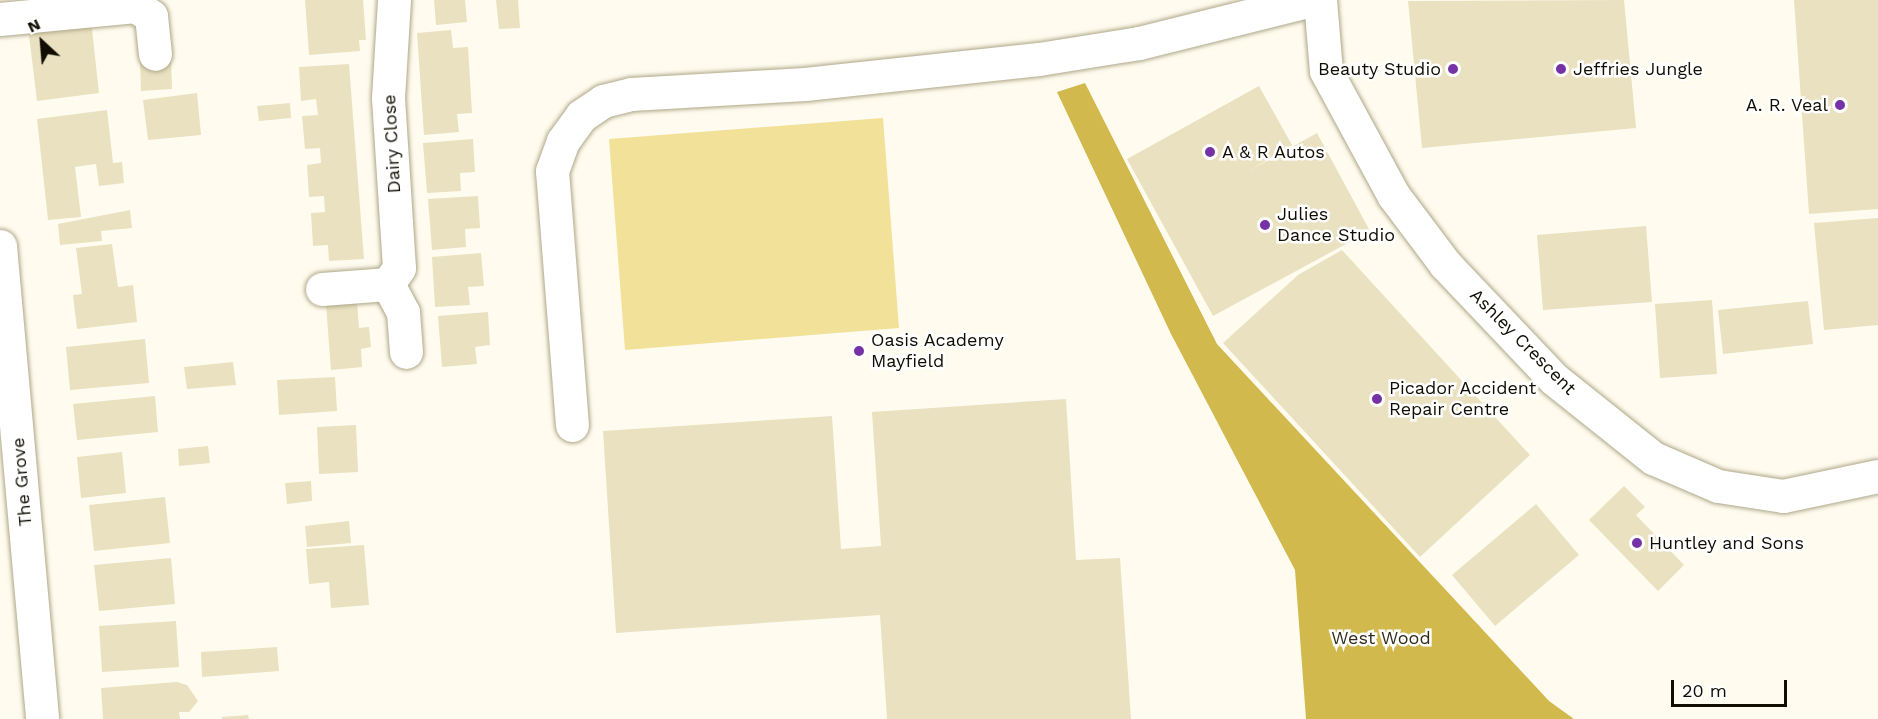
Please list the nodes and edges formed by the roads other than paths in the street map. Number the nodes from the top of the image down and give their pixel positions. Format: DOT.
graph roads {
  1 [pos="394,0"];
  2 [pos="1311,0"];
  3 [pos="1320,0"];
  4 [pos="0,19"];
  5 [pos="155,54"];
  6 [pos="0,246"];
  7 [pos="388,284"];
  8 [pos="322,289"];
  9 [pos="406,352"];
  10 [pos="572,425"];
  11 [pos="1878,476"];
  12 [pos="42,719"];
  1 -- 7 [label="street, Dairy Close"];
  2 -- 10 [label="street"];
  3 -- 11 [label="street, Ashley Crescent"];
  4 -- 5 [label="street"];
  6 -- 12 [label="street, The Grove"];
  7 -- 8 [label="street"];
  7 -- 9 [label="street"];
}
